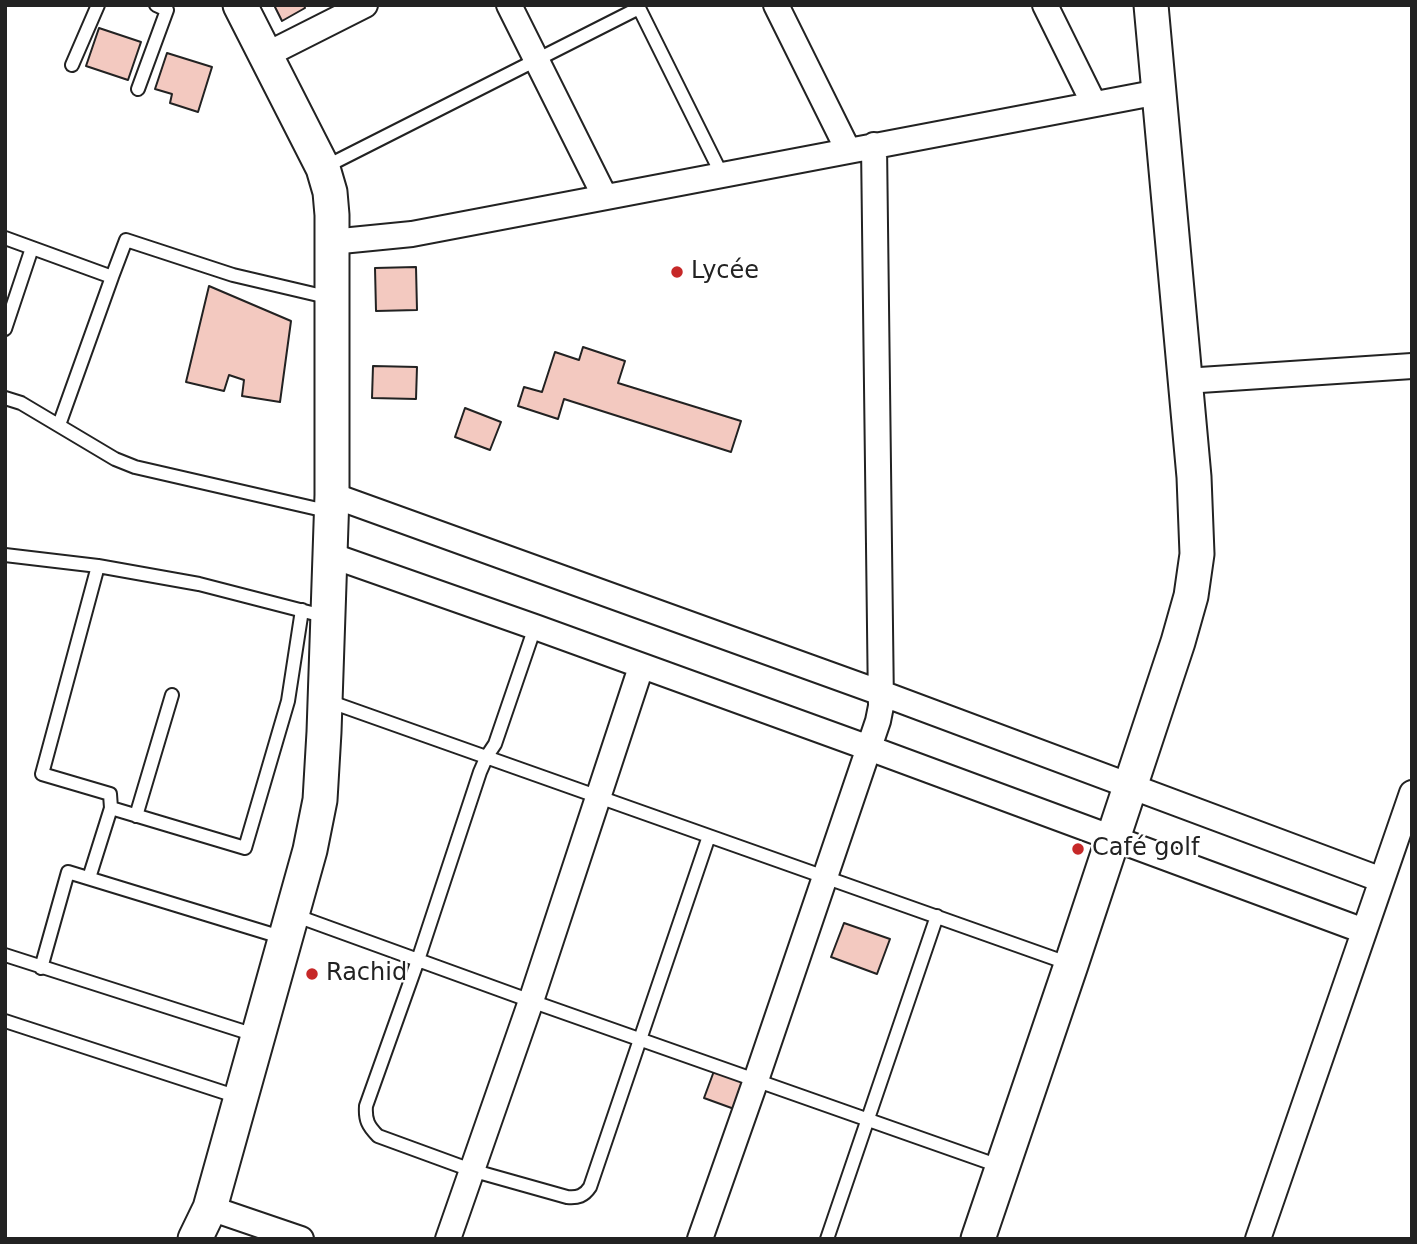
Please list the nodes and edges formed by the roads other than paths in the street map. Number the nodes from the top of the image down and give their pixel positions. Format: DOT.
graph roads {
  1 [pos="98,5"];
  2 [pos="156,5"];
  3 [pos="240,5"];
  4 [pos="365,5"];
  5 [pos="509,5"];
  6 [pos="776,5"];
  7 [pos="1045,5"];
  8 [pos="1151,5"];
  9 [pos="266,55"];
  10 [pos="537,60"];
  11 [pos="72,65"];
  12 [pos="138,89"];
  13 [pos="1159,92"];
  14 [pos="1094,104"];
  15 [pos="874,145"];
  16 [pos="848,150"];
  17 [pos="323,168"];
  18 [pos="722,174"];
  19 [pos="605,197"];
  20 [pos="5,238"];
  21 [pos="331,242"];
  22 [pos="32,248"];
  23 [pos="112,277"];
  24 [pos="332,298"];
  25 [pos="5,329"];
  26 [pos="1412,366"];
  27 [pos="1185,381"];
  28 [pos="5,398"];
  29 [pos="59,425"];
  30 [pos="332,504"];
  31 [pos="5,555"];
  32 [pos="330,555"];
  33 [pos="98,566"];
  34 [pos="315,614"];
  35 [pos="535,627"];
  36 [pos="641,667"];
  37 [pos="881,693"];
  38 [pos="172,695"];
  39 [pos="325,699"];
  40 [pos="869,748"];
  41 [pos="487,756"];
  42 [pos="1129,787"];
  43 [pos="1412,793"];
  44 [pos="598,796"];
  45 [pos="111,808"];
  46 [pos="136,816"];
  47 [pos="709,836"];
  48 [pos="1112,837"];
  49 [pos="825,877"];
  50 [pos="89,878"];
  51 [pos="1382,880"];
  52 [pos="937,916"];
  53 [pos="290,927"];
  54 [pos="1364,931"];
  55 [pos="5,955"];
  56 [pos="418,960"];
  57 [pos="1072,965"];
  58 [pos="41,968"];
  59 [pos="531,1001"];
  60 [pos="5,1021"];
  61 [pos="258,1036"];
  62 [pos="639,1039"];
  63 [pos="756,1080"];
  64 [pos="240,1097"];
  65 [pos="867,1119"];
  66 [pos="1003,1167"];
  67 [pos="471,1170"];
  68 [pos="210,1208"];
  69 [pos="195,1239"];
  70 [pos="300,1239"];
  71 [pos="448,1239"];
  72 [pos="700,1239"];
  73 [pos="827,1239"];
  74 [pos="978,1239"];
  75 [pos="1258,1239"];
  1 -- 11 [label="lane"];
  2 -- 12 [label="lane"];
  3 -- 9 [label="street"];
  4 -- 9 [label="street"];
  5 -- 10 [label="street"];
  6 -- 16 [label="street"];
  7 -- 14 [label="street"];
  8 -- 13 [label="street"];
  9 -- 17 [label="street"];
  10 -- 17 [label="lane"];
  10 -- 18 [label="lane"];
  10 -- 19 [label="street"];
  13 -- 14 [label="street"];
  13 -- 27 [label="street"];
  14 -- 15 [label="street"];
  15 -- 16 [label="street"];
  15 -- 37 [label="street"];
  16 -- 18 [label="street"];
  17 -- 21 [label="street"];
  18 -- 19 [label="street"];
  19 -- 21 [label="street"];
  20 -- 22 [label="lane"];
  21 -- 24 [label="street"];
  22 -- 23 [label="lane"];
  22 -- 25 [label="lane"];
  23 -- 24 [label="lane"];
  23 -- 29 [label="lane"];
  24 -- 30 [label="street"];
  26 -- 27 [label="street"];
  27 -- 42 [label="street"];
  28 -- 29 [label="lane"];
  29 -- 30 [label="lane"];
  30 -- 32 [label="street"];
  30 -- 37 [label="street"];
  31 -- 33 [label="lane"];
  32 -- 34 [label="street"];
  32 -- 35 [label="street"];
  33 -- 34 [label="lane"];
  33 -- 45 [label="lane"];
  34 -- 39 [label="street"];
  34 -- 46 [label="lane"];
  35 -- 36 [label="street"];
  35 -- 41 [label="lane"];
  36 -- 40 [label="street"];
  36 -- 44 [label="street"];
  37 -- 40 [label="street"];
  37 -- 42 [label="street"];
  38 -- 46 [label="lane"];
  39 -- 41 [label="lane"];
  39 -- 53 [label="street"];
  40 -- 48 [label="street"];
  40 -- 49 [label="street"];
  41 -- 44 [label="lane"];
  41 -- 56 [label="lane"];
  42 -- 48 [label="street"];
  42 -- 51 [label="street"];
  43 -- 51 [label="street"];
  44 -- 47 [label="lane"];
  44 -- 59 [label="street"];
  45 -- 46 [label="lane"];
  45 -- 50 [label="lane"];
  47 -- 49 [label="lane"];
  47 -- 62 [label="lane"];
  48 -- 54 [label="street"];
  48 -- 57 [label="street"];
  49 -- 52 [label="lane"];
  49 -- 63 [label="street"];
  50 -- 53 [label="lane"];
  50 -- 58 [label="lane"];
  51 -- 54 [label="street"];
  52 -- 57 [label="lane"];
  52 -- 65 [label="lane"];
  53 -- 56 [label="lane"];
  53 -- 61 [label="street"];
  54 -- 75 [label="street"];
  55 -- 58 [label="lane"];
  56 -- 59 [label="lane"];
  56 -- 67 [label="lane"];
  57 -- 66 [label="street"];
  58 -- 61 [label="lane"];
  59 -- 62 [label="lane"];
  59 -- 67 [label="street"];
  60 -- 64 [label="lane"];
  61 -- 64 [label="street"];
  62 -- 63 [label="lane"];
  62 -- 67 [label="lane"];
  63 -- 65 [label="lane"];
  63 -- 72 [label="street"];
  64 -- 68 [label="street"];
  65 -- 66 [label="lane"];
  65 -- 73 [label="lane"];
  66 -- 74 [label="street"];
  67 -- 71 [label="street"];
  68 -- 69 [label="street"];
  68 -- 70 [label="street"];
}
